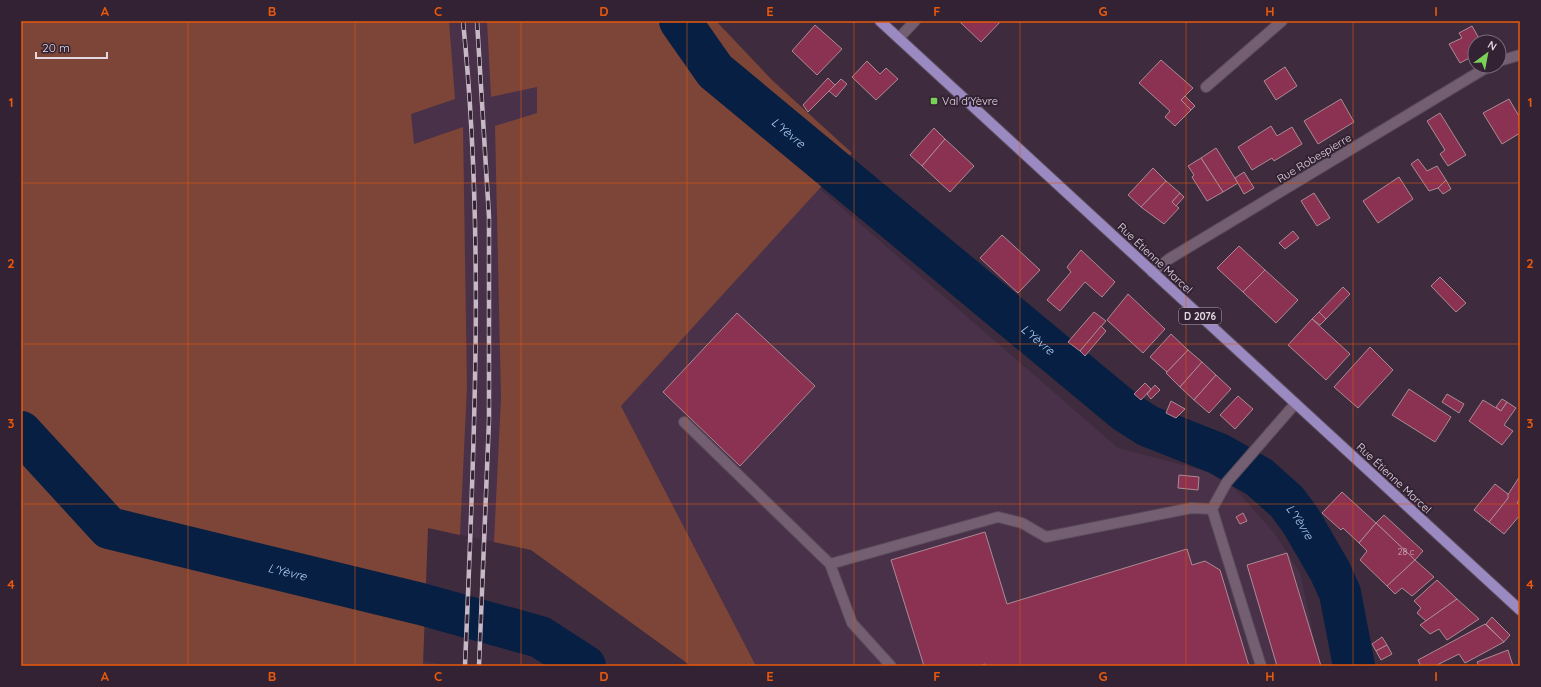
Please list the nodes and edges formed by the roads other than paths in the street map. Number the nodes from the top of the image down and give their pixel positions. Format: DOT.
graph roads {
  1 [pos="880,21"];
  2 [pos="915,21"];
  3 [pos="1282,21"];
  4 [pos="899,38"];
  5 [pos="1520,55"];
  6 [pos="1507,59"];
  7 [pos="1475,74"];
  8 [pos="1206,87"];
  9 [pos="1152,272"];
  10 [pos="1295,404"];
  11 [pos="684,422"];
  12 [pos="1212,509"];
  13 [pos="830,564"];
  14 [pos="1520,610"];
  15 [pos="891,666"];
  16 [pos="1261,666"];
  1 -- 4 [label="main road, Rue Étienne Marcel / D 2076"];
  2 -- 4 [label="street"];
  3 -- 8 [label="street"];
  4 -- 9 [label="main road, Rue Étienne Marcel / D 2076"];
  5 -- 6 [label="street"];
  7 -- 9 [label="street, Rue Robespierre"];
  9 -- 10 [label="main road, Rue Étienne Marcel / D 2076"];
  10 -- 12 [label="street"];
  10 -- 14 [label="main road, Rue Étienne Marcel / D 2076"];
  11 -- 13 [label="street"];
  12 -- 13 [label="street"];
  12 -- 16 [label="street"];
  13 -- 15 [label="street"];
}
